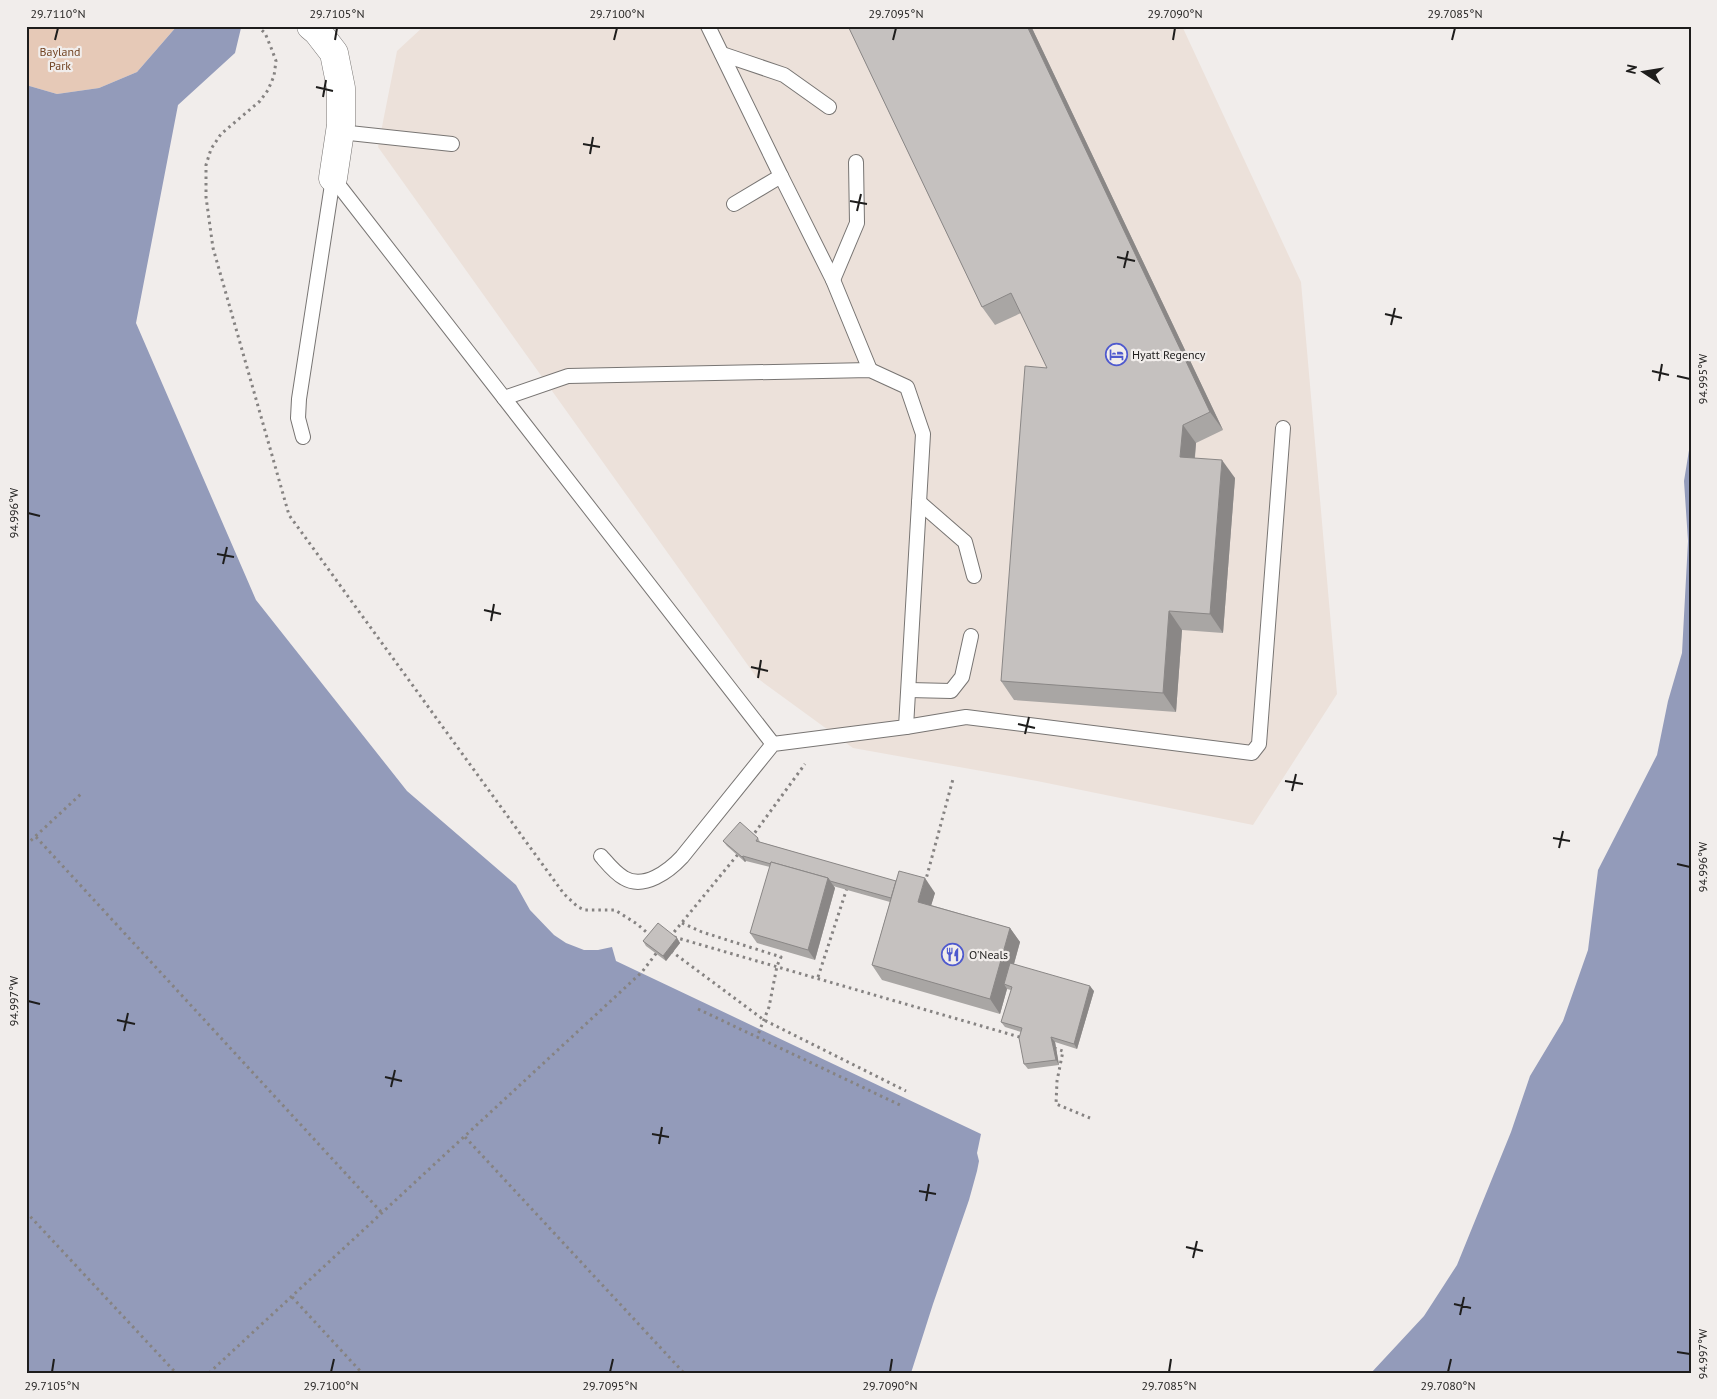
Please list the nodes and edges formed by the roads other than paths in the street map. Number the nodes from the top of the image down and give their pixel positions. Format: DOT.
graph roads {
  1 [pos="311,26"];
  2 [pos="708,26"];
  3 [pos="722,54"];
  4 [pos="830,106"];
  5 [pos="340,132"];
  6 [pos="452,144"];
  7 [pos="856,162"];
  8 [pos="781,176"];
  9 [pos="333,178"];
  10 [pos="734,204"];
  11 [pos="834,280"];
  12 [pos="870,370"];
  13 [pos="504,398"];
  14 [pos="1283,428"];
  15 [pos="303,437"];
  16 [pos="919,502"];
  17 [pos="974,576"];
  18 [pos="971,636"];
  19 [pos="909,690"];
  20 [pos="906,727"];
  21 [pos="773,744"];
  22 [pos="601,856"];
  1 -- 5 [label="street"];
  2 -- 3 [label="lane"];
  3 -- 4 [label="lane"];
  3 -- 8 [label="lane"];
  5 -- 6 [label="lane"];
  5 -- 9 [label="street"];
  7 -- 11 [label="lane"];
  8 -- 10 [label="lane"];
  8 -- 11 [label="lane"];
  9 -- 13 [label="lane"];
  9 -- 15 [label="lane"];
  11 -- 12 [label="lane"];
  12 -- 13 [label="lane"];
  12 -- 16 [label="lane"];
  13 -- 21 [label="lane"];
  14 -- 20 [label="lane"];
  16 -- 17 [label="lane"];
  16 -- 19 [label="lane"];
  18 -- 19 [label="lane"];
  19 -- 20 [label="lane"];
  20 -- 21 [label="lane"];
  21 -- 22 [label="lane"];
}
